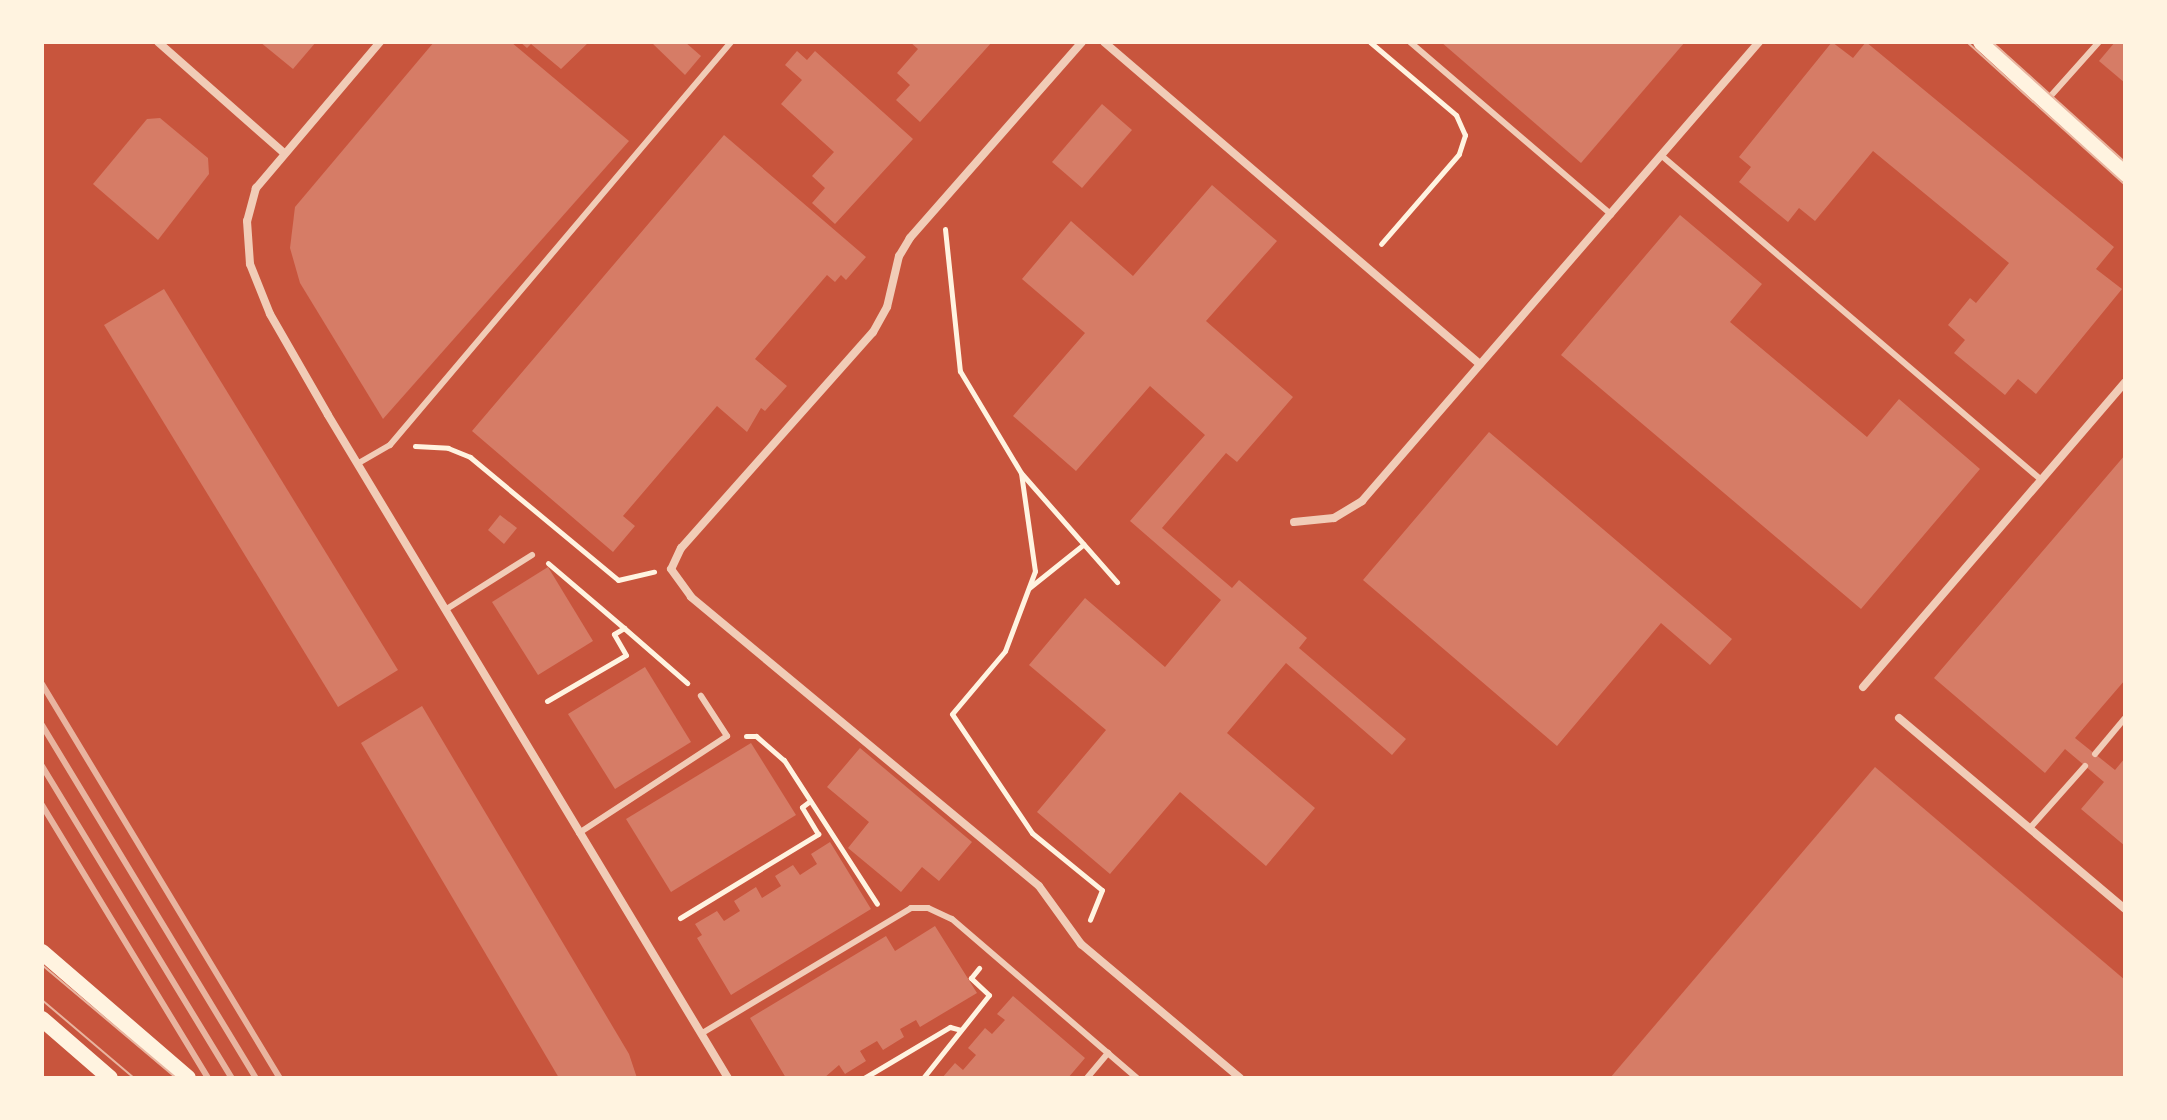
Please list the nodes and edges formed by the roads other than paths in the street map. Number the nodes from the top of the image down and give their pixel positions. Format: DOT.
graph roads {
  1 [pos="158,42"];
  2 [pos="380,42"];
  3 [pos="731,42"];
  4 [pos="1082,42"];
  5 [pos="1104,42"];
  6 [pos="1410,42"];
  7 [pos="1759,42"];
  8 [pos="1981,42"];
  9 [pos="2099,42"];
  10 [pos="2044,104"];
  11 [pos="284,153"];
  12 [pos="1662,156"];
  13 [pos="2125,174"];
  14 [pos="1611,214"];
  15 [pos="1480,364"];
  16 [pos="2125,382"];
  17 [pos="357,464"];
  18 [pos="2042,480"];
  19 [pos="1294,522"];
  20 [pos="532,555"];
  21 [pos="445,610"];
  22 [pos="1863,687"];
  23 [pos="701,696"];
  24 [pos="1899,718"];
  25 [pos="2125,718"];
  26 [pos="2095,754"];
  27 [pos="2085,766"];
  28 [pos="2030,828"];
  29 [pos="579,833"];
  30 [pos="2125,909"];
  31 [pos="42,952"];
  32 [pos="42,1019"];
  33 [pos="704,1032"];
  34 [pos="1108,1053"];
  35 [pos="110,1078"];
  36 [pos="188,1078"];
  37 [pos="728,1078"];
  38 [pos="1087,1078"];
  39 [pos="1137,1078"];
  40 [pos="1240,1078"];
  1 -- 11 [label="street"];
  2 -- 11 [label="street"];
  3 -- 17 [label="lane"];
  4 -- 40 [label="street"];
  5 -- 15 [label="street"];
  6 -- 14 [label="lane"];
  7 -- 12 [label="street"];
  8 -- 10 [label="main road"];
  9 -- 10 [label="lane"];
  10 -- 13 [label="main road"];
  11 -- 17 [label="street"];
  12 -- 14 [label="street"];
  12 -- 18 [label="lane"];
  14 -- 15 [label="street"];
  15 -- 19 [label="street"];
  16 -- 18 [label="street"];
  17 -- 21 [label="street"];
  18 -- 22 [label="street"];
  20 -- 21 [label="lane"];
  21 -- 29 [label="street"];
  23 -- 29 [label="lane"];
  24 -- 28 [label="street"];
  25 -- 26 [label="lane"];
  27 -- 28 [label="lane"];
  28 -- 30 [label="street"];
  29 -- 33 [label="street"];
  31 -- 36 [label="main road"];
  32 -- 35 [label="main road"];
  33 -- 34 [label="lane"];
  33 -- 37 [label="street"];
  34 -- 38 [label="lane"];
  34 -- 39 [label="lane"];
}
